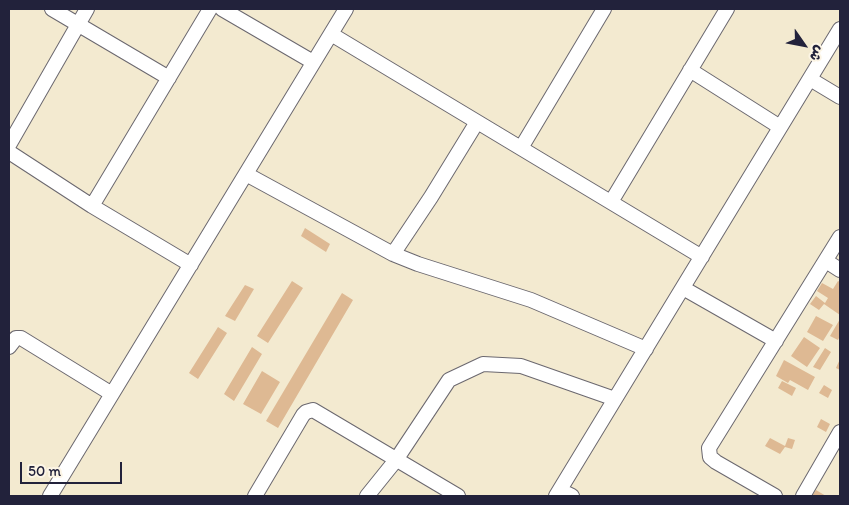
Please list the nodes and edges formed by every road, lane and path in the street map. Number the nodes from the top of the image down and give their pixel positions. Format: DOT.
graph roads {
  1 [pos="52,9"];
  2 [pos="87,9"];
  3 [pos="210,9"];
  4 [pos="222,9"];
  5 [pos="346,9"];
  6 [pos="603,9"];
  7 [pos="728,9"];
  8 [pos="78,24"];
  9 [pos="840,29"];
  10 [pos="331,34"];
  11 [pos="314,62"];
  12 [pos="690,70"];
  13 [pos="169,78"];
  14 [pos="810,79"];
  15 [pos="840,97"];
  16 [pos="477,122"];
  17 [pos="780,127"];
  18 [pos="9,145"];
  19 [pos="521,148"];
  20 [pos="9,152"];
  21 [pos="246,174"];
  22 [pos="611,202"];
  23 [pos="92,206"];
  24 [pos="840,237"];
  25 [pos="393,254"];
  26 [pos="702,257"];
  27 [pos="826,262"];
  28 [pos="190,265"];
  29 [pos="840,270"];
  30 [pos="683,288"];
  31 [pos="776,341"];
  32 [pos="9,347"];
  33 [pos="646,349"];
  34 [pos="112,394"];
  35 [pos="615,399"];
  36 [pos="840,432"];
  37 [pos="396,460"];
  38 [pos="563,494"];
  39 [pos="50,496"];
  40 [pos="255,496"];
  41 [pos="367,496"];
  42 [pos="458,496"];
  43 [pos="775,496"];
  44 [pos="803,496"];
  1 -- 8 [label="street"];
  2 -- 8 [label="street"];
  3 -- 13 [label="street"];
  4 -- 11 [label="street"];
  5 -- 10 [label="street"];
  6 -- 19 [label="street"];
  7 -- 12 [label="street"];
  8 -- 13 [label="street"];
  8 -- 18 [label="street"];
  9 -- 14 [label="street"];
  10 -- 11 [label="street"];
  10 -- 16 [label="street"];
  11 -- 21 [label="street"];
  12 -- 17 [label="street"];
  12 -- 22 [label="street"];
  13 -- 23 [label="street"];
  14 -- 15 [label="street"];
  14 -- 17 [label="street"];
  16 -- 19 [label="street"];
  16 -- 25 [label="street"];
  17 -- 26 [label="street"];
  19 -- 22 [label="street"];
  20 -- 23 [label="street"];
  21 -- 25 [label="street"];
  21 -- 28 [label="street"];
  22 -- 26 [label="street"];
  23 -- 28 [label="street"];
  24 -- 27 [label="street"];
  25 -- 33 [label="street"];
  26 -- 30 [label="street"];
  27 -- 29 [label="street"];
  27 -- 31 [label="street"];
  28 -- 34 [label="street"];
  30 -- 31 [label="street"];
  30 -- 33 [label="street"];
  31 -- 43 [label="street"];
  32 -- 34 [label="street"];
  33 -- 35 [label="street"];
  34 -- 39 [label="street"];
  35 -- 37 [label="street"];
  35 -- 38 [label="street"];
  36 -- 44 [label="street"];
  37 -- 40 [label="street"];
  37 -- 41 [label="street"];
  37 -- 42 [label="street"];
}
